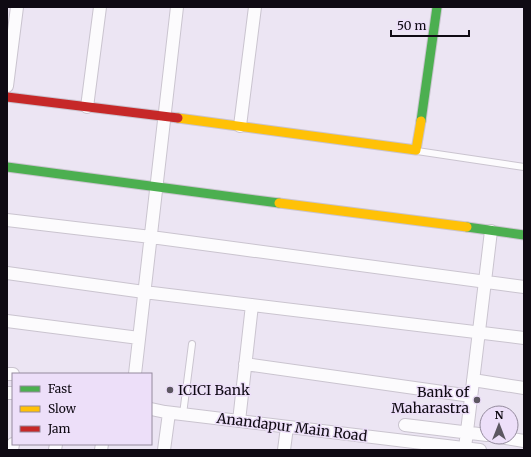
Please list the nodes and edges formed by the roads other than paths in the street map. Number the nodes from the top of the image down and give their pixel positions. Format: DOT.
graph roads {
  1 [pos="17,7"];
  2 [pos="100,7"];
  3 [pos="177,7"];
  4 [pos="255,7"];
  5 [pos="437,7"];
  6 [pos="7,86"];
  7 [pos="7,97"];
  8 [pos="87,107"];
  9 [pos="165,116"];
  10 [pos="240,126"];
  11 [pos="416,150"];
  12 [pos="7,167"];
  13 [pos="524,167"];
  14 [pos="156,187"];
  15 [pos="7,220"];
  16 [pos="492,231"];
  17 [pos="524,235"];
  18 [pos="151,237"];
  19 [pos="7,273"];
  20 [pos="485,283"];
  21 [pos="524,288"];
  22 [pos="144,292"];
  23 [pos="252,305"];
  24 [pos="7,321"];
  25 [pos="479,333"];
  26 [pos="139,338"];
  27 [pos="524,338"];
  28 [pos="192,344"];
  29 [pos="246,364"];
  30 [pos="135,373"];
  31 [pos="473,380"];
  32 [pos="524,388"];
  33 [pos="471,396"];
  34 [pos="152,409"];
  35 [pos="169,413"];
  36 [pos="183,414"];
  37 [pos="239,421"];
  38 [pos="405,425"];
  39 [pos="287,427"];
  40 [pos="467,432"];
  41 [pos="479,434"];
  42 [pos="412,446"];
  43 [pos="458,448"];
  44 [pos="164,450"];
  45 [pos="284,450"];
  46 [pos="480,450"];
  1 -- 6 [label="street"];
  2 -- 8 [label="street"];
  3 -- 9 [label="street"];
  4 -- 10 [label="street"];
  5 -- 11 [label="street"];
  7 -- 8 [label="street"];
  8 -- 9 [label="street"];
  9 -- 10 [label="street"];
  9 -- 14 [label="street"];
  10 -- 11 [label="street"];
  11 -- 13 [label="lane"];
  12 -- 14 [label="street"];
  14 -- 16 [label="street"];
  14 -- 18 [label="street"];
  15 -- 18 [label="street"];
  16 -- 17 [label="street"];
  16 -- 20 [label="street"];
  18 -- 20 [label="street"];
  18 -- 22 [label="street"];
  19 -- 22 [label="street"];
  20 -- 21 [label="street"];
  20 -- 25 [label="street"];
  22 -- 23 [label="street"];
  22 -- 26 [label="street"];
  23 -- 25 [label="street"];
  23 -- 29 [label="street"];
  24 -- 26 [label="street"];
  25 -- 27 [label="street"];
  25 -- 31 [label="street"];
  26 -- 30 [label="street"];
  28 -- 36 [label="lane"];
  29 -- 33 [label="street"];
  29 -- 37 [label="street"];
  31 -- 32 [label="street"];
  31 -- 33 [label="street"];
  33 -- 40 [label="street"];
  34 -- 35 [label="street, Anandapur Main Road"];
  35 -- 36 [label="street, Anandapur Main Road"];
  35 -- 44 [label="street"];
  36 -- 37 [label="street, Anandapur Main Road"];
  37 -- 39 [label="street, Anandapur Main Road"];
  38 -- 40 [label="street"];
  39 -- 42 [label="street, Anandapur Main Road"];
  39 -- 45 [label="street"];
  40 -- 41 [label="street"];
  40 -- 43 [label="street"];
  42 -- 43 [label="street, Anandapur Main Road"];
  43 -- 46 [label="street, Anandapur Main Road"];
}
